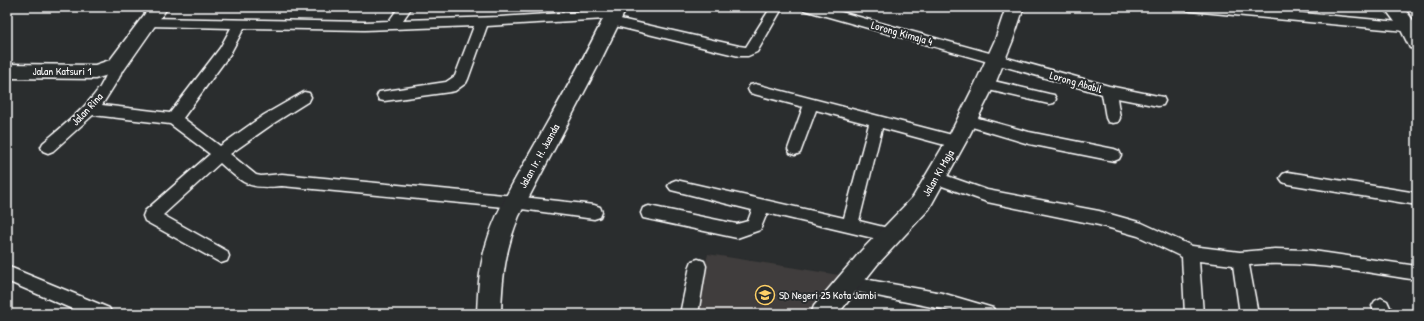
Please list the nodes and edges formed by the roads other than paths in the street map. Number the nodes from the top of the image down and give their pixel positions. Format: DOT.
graph roads {
  1 [pos="406,7"];
  2 [pos="777,7"];
  3 [pos="808,7"];
  4 [pos="1015,7"];
  5 [pos="1191,7"];
  6 [pos="1393,7"];
  7 [pos="614,14"];
  8 [pos="154,15"];
  9 [pos="482,22"];
  10 [pos="240,23"];
  11 [pos="393,25"];
  12 [pos="1414,34"];
  13 [pos="996,59"];
  14 [pos="116,65"];
  15 [pos="7,71"];
  16 [pos="985,84"];
  17 [pos="755,89"];
  18 [pos="1109,91"];
  19 [pos="384,96"];
  20 [pos="304,98"];
  21 [pos="1049,99"];
  22 [pos="1158,101"];
  23 [pos="811,104"];
  24 [pos="90,109"];
  25 [pos="174,118"];
  26 [pos="1113,118"];
  27 [pos="967,120"];
  28 [pos="877,122"];
  29 [pos="956,142"];
  30 [pos="48,147"];
  31 [pos="795,149"];
  32 [pos="220,154"];
  33 [pos="1114,154"];
  34 [pos="936,178"];
  35 [pos="1288,178"];
  36 [pos="676,186"];
  37 [pos="1417,199"];
  38 [pos="514,202"];
  39 [pos="762,205"];
  40 [pos="594,212"];
  41 [pos="649,213"];
  42 [pos="850,225"];
  43 [pos="890,235"];
  44 [pos="1190,253"];
  45 [pos="221,256"];
  46 [pos="1240,259"];
  47 [pos="698,266"];
  48 [pos="1417,273"];
  49 [pos="7,274"];
  50 [pos="848,283"];
  51 [pos="103,314"];
  52 [pos="490,314"];
  53 [pos="689,314"];
  54 [pos="823,314"];
  55 [pos="987,314"];
  56 [pos="1194,314"];
  57 [pos="1249,314"];
  1 -- 11 [label="street"];
  2 -- 7 [label="street"];
  3 -- 13 [label="street, Lorong Kimaja 4"];
  4 -- 13 [label="street, Jalan Ki Maja"];
  5 -- 12 [label="street"];
  6 -- 12 [label="street"];
  7 -- 9 [label="street"];
  7 -- 38 [label="street, Jalan Ir. H. Juanda"];
  8 -- 10 [label="street"];
  8 -- 14 [label="street"];
  9 -- 11 [label="street"];
  9 -- 19 [label="street"];
  10 -- 11 [label="street"];
  10 -- 25 [label="street"];
  13 -- 16 [label="street, Jalan Ki Maja"];
  13 -- 18 [label="street, Lorong Ababil"];
  14 -- 15 [label="street, Jalan Katsuri 1"];
  14 -- 24 [label="street, Jalan Rina"];
  16 -- 21 [label="street"];
  16 -- 27 [label="street, Jalan Ki Maja"];
  17 -- 23 [label="street"];
  18 -- 22 [label="street, Lorong Ababil"];
  18 -- 26 [label="street"];
  20 -- 32 [label="street"];
  23 -- 28 [label="street"];
  23 -- 31 [label="street"];
  24 -- 25 [label="street"];
  24 -- 30 [label="street, Jalan Rina"];
  25 -- 32 [label="street"];
  27 -- 29 [label="street, Jalan Ki Maja"];
  27 -- 33 [label="street"];
  28 -- 29 [label="street"];
  28 -- 42 [label="street"];
  29 -- 34 [label="street, Jalan Ki Maja"];
  32 -- 38 [label="street"];
  32 -- 45 [label="street"];
  34 -- 43 [label="street, Jalan Ki Maja"];
  34 -- 44 [label="street"];
  35 -- 37 [label="street"];
  36 -- 39 [label="street"];
  38 -- 40 [label="street"];
  38 -- 52 [label="street, Jalan Ir. H. Juanda"];
  39 -- 41 [label="street"];
  39 -- 42 [label="street"];
  42 -- 43 [label="street"];
  43 -- 50 [label="street, Jalan Ki Maja"];
  44 -- 46 [label="street"];
  44 -- 56 [label="street"];
  46 -- 48 [label="street"];
  46 -- 57 [label="street"];
  47 -- 53 [label="street"];
  49 -- 51 [label="street"];
  50 -- 54 [label="street, Jalan Ki Maja"];
  50 -- 55 [label="street"];
}
